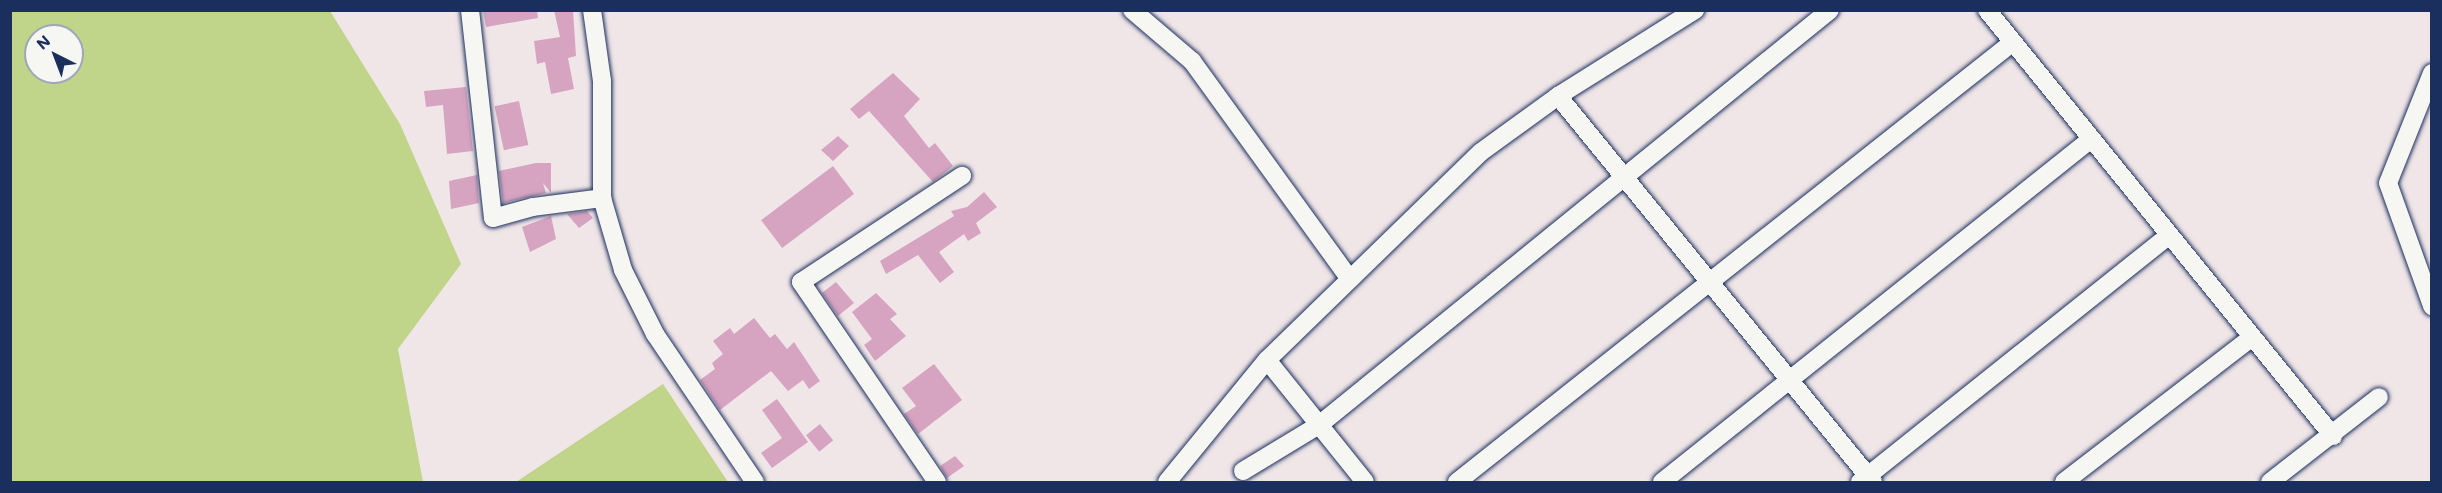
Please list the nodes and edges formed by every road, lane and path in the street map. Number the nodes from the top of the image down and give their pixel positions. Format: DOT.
graph roads {
  1 [pos="470,10"];
  2 [pos="592,10"];
  3 [pos="1132,10"];
  4 [pos="1695,10"];
  5 [pos="1830,10"];
  6 [pos="1987,10"];
  7 [pos="2013,42"];
  8 [pos="2432,73"];
  9 [pos="1558,96"];
  10 [pos="2091,139"];
  11 [pos="1622,175"];
  12 [pos="962,176"];
  13 [pos="602,198"];
  14 [pos="2169,235"];
  15 [pos="1350,279"];
  16 [pos="1711,284"];
  17 [pos="2432,306"];
  18 [pos="2253,337"];
  19 [pos="1267,360"];
  20 [pos="1789,379"];
  21 [pos="2379,397"];
  22 [pos="1318,425"];
  23 [pos="2333,436"];
  24 [pos="1242,471"];
  25 [pos="1867,480"];
  26 [pos="755,483"];
  27 [pos="937,483"];
  28 [pos="1167,483"];
  29 [pos="1365,483"];
  30 [pos="1457,483"];
  31 [pos="1662,483"];
  32 [pos="2064,483"];
  33 [pos="2270,483"];
  1 -- 13 [label="street"];
  2 -- 13 [label="street"];
  3 -- 15 [label="street"];
  4 -- 9 [label="street"];
  5 -- 11 [label="street"];
  6 -- 7 [label="street"];
  7 -- 10 [label="street"];
  7 -- 16 [label="street"];
  8 -- 17 [label="street"];
  9 -- 11 [label="street"];
  9 -- 15 [label="street"];
  10 -- 14 [label="street"];
  10 -- 20 [label="street"];
  11 -- 16 [label="street"];
  11 -- 22 [label="street"];
  12 -- 27 [label="street"];
  13 -- 26 [label="street"];
  14 -- 18 [label="street"];
  14 -- 25 [label="street"];
  15 -- 19 [label="street"];
  16 -- 20 [label="street"];
  16 -- 30 [label="street"];
  18 -- 23 [label="street"];
  18 -- 32 [label="street"];
  19 -- 22 [label="street"];
  19 -- 28 [label="street"];
  20 -- 25 [label="street"];
  20 -- 31 [label="street"];
  21 -- 23 [label="street"];
  22 -- 24 [label="street"];
  22 -- 29 [label="street"];
  23 -- 33 [label="street"];
}
